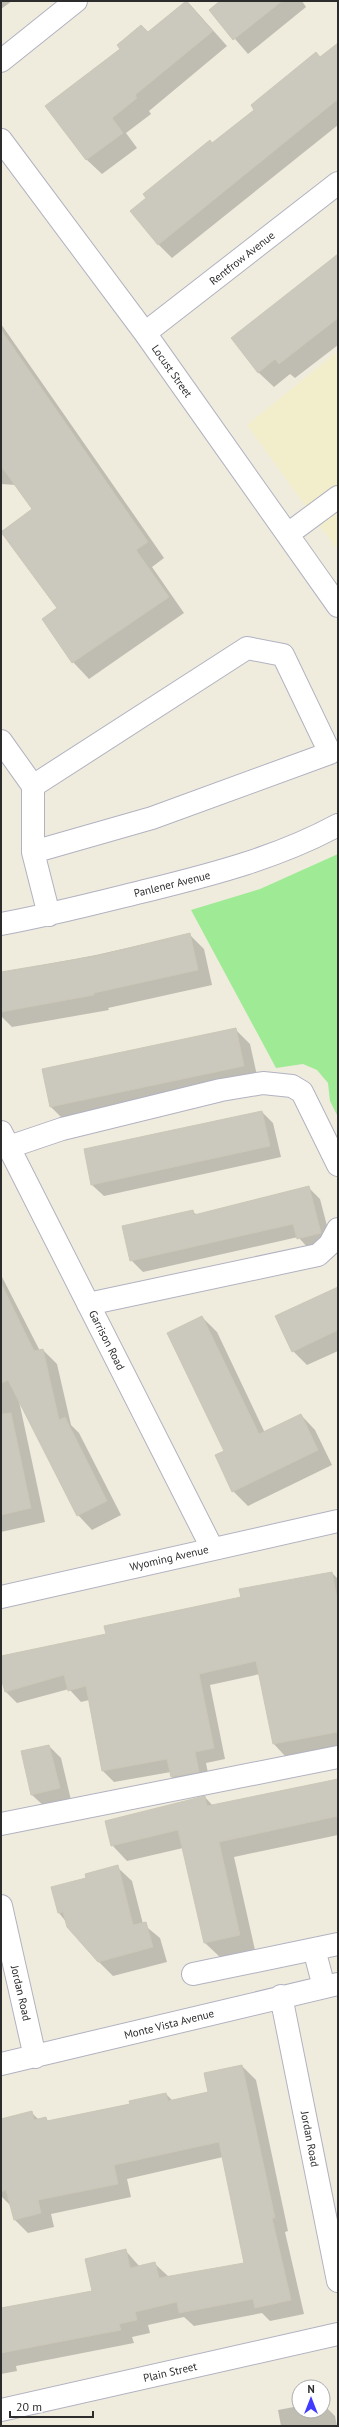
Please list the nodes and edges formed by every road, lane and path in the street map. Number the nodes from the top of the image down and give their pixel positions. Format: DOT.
graph roads {
  1 [pos="76,1"];
  2 [pos="1,62"];
  3 [pos="1,140"];
  4 [pos="338,183"];
  5 [pos="145,333"];
  6 [pos="338,497"];
  7 [pos="288,534"];
  8 [pos="338,606"];
  9 [pos="1,741"];
  10 [pos="33,786"];
  11 [pos="338,825"];
  12 [pos="33,852"];
  13 [pos="49,915"];
  14 [pos="1,924"];
  15 [pos="5,1139"];
  16 [pos="338,1165"];
  17 [pos="338,1229"];
  18 [pos="88,1304"];
  19 [pos="338,1521"];
  20 [pos="212,1548"];
  21 [pos="1,1597"];
  22 [pos="338,1757"];
  23 [pos="1,1824"];
  24 [pos="1,1906"];
  25 [pos="338,1944"];
  26 [pos="314,1949"];
  27 [pos="193,1974"];
  28 [pos="331,1986"];
  29 [pos="281,1996"];
  30 [pos="35,2057"];
  31 [pos="1,2064"];
  32 [pos="338,2281"];
  33 [pos="338,2334"];
  34 [pos="1,2410"];
  1 -- 2 [label="street"];
  3 -- 5 [label="street, Locust Street"];
  4 -- 5 [label="street, Rentfrow Avenue"];
  5 -- 7 [label="street, Locust Street"];
  6 -- 7 [label="street"];
  7 -- 8 [label="street, Locust Street"];
  9 -- 10 [label="street"];
  10 -- 12 [label="street"];
  10 -- 12 [label="street"];
  11 -- 13 [label="street, Panlener Avenue"];
  12 -- 13 [label="street"];
  13 -- 14 [label="street, Panlener Avenue"];
  15 -- 16 [label="street"];
  15 -- 18 [label="street, Garrison Road"];
  17 -- 18 [label="street"];
  18 -- 20 [label="street, Garrison Road"];
  19 -- 20 [label="street, Wyoming Avenue"];
  20 -- 21 [label="street, Wyoming Avenue"];
  22 -- 23 [label="street"];
  24 -- 30 [label="street, Jordan Road"];
  25 -- 26 [label="street"];
  26 -- 27 [label="street"];
  26 -- 28 [label="street"];
  28 -- 29 [label="street, Monte Vista Avenue"];
  29 -- 30 [label="street, Monte Vista Avenue"];
  29 -- 32 [label="street, Jordan Road"];
  30 -- 31 [label="street, Monte Vista Avenue"];
  33 -- 34 [label="street, Plain Street"];
}
